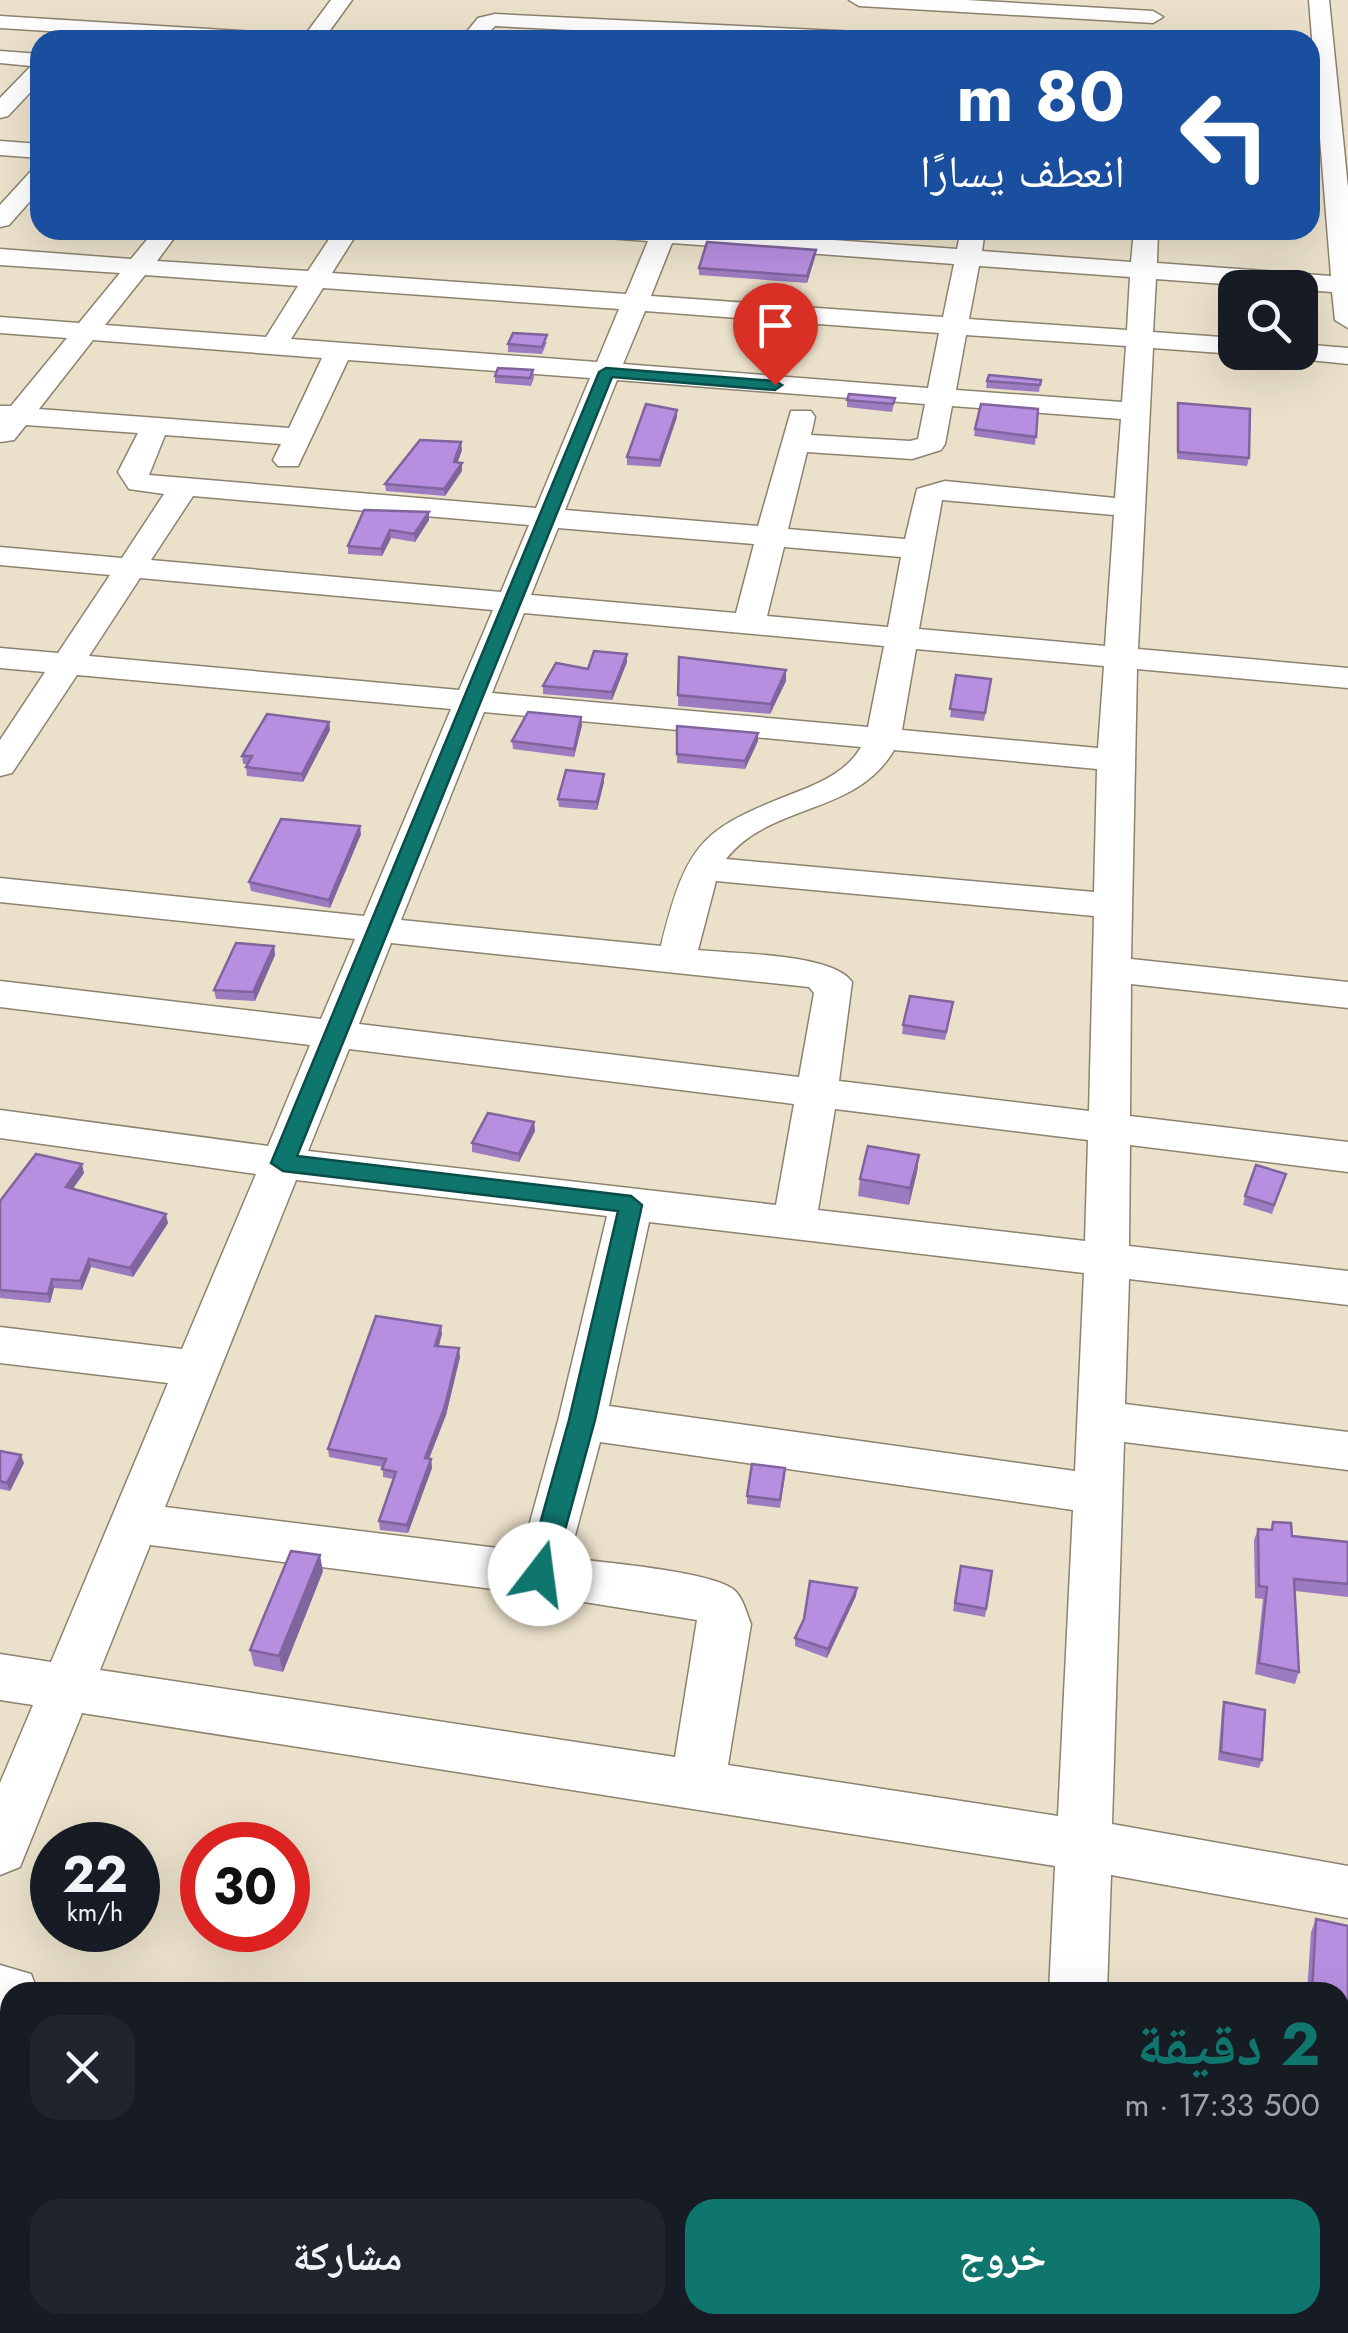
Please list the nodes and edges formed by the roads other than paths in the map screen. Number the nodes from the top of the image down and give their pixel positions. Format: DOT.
graph roads {
  1 [pos="342,0"];
  2 [pos="859,0"];
  3 [pos="1320,0"];
  4 [pos="1154,9"];
  5 [pos="154,10"];
  6 [pos="1016,12"];
  7 [pos="0,22"];
  8 [pos="751,28"];
  9 [pos="120,30"];
  10 [pos="136,30"];
  11 [pos="320,30"];
  12 [pos="479,30"];
  13 [pos="0,58"];
  14 [pos="30,60"];
  15 [pos="30,80"];
  16 [pos="1320,100"];
  17 [pos="0,111"];
  18 [pos="27,113"];
  19 [pos="1322,138"];
  20 [pos="0,148"];
  21 [pos="30,150"];
  22 [pos="30,186"];
  23 [pos="0,188"];
  24 [pos="30,191"];
  25 [pos="0,220"];
  26 [pos="160,240"];
  27 [pos="341,240"];
  28 [pos="661,240"];
  29 [pos="848,240"];
  30 [pos="854,240"];
  31 [pos="970,240"];
  32 [pos="1145,250"];
  33 [pos="0,257"];
  34 [pos="965,257"];
  35 [pos="140,267"];
  36 [pos="316,279"];
  37 [pos="1345,285"];
  38 [pos="831,299"];
  39 [pos="638,302"];
  40 [pos="1348,320"];
  41 [pos="0,325"];
  42 [pos="952,325"];
  43 [pos="89,332"];
  44 [pos="1142,338"];
  45 [pos="274,345"];
  46 [pos="1218,345"];
  47 [pos="339,351"];
  48 [pos="1318,354"];
  49 [pos="1348,356"];
  50 [pos="606,372"];
  51 [pos="809,388"];
  52 [pos="939,398"];
  53 [pos="1136,412"];
  54 [pos="6,423"];
  55 [pos="156,428"];
  56 [pos="297,437"];
  57 [pos="795,442"];
  58 [pos="182,490"];
  59 [pos="272,497"];
  60 [pos="1130,508"];
  61 [pos="548,520"];
  62 [pos="771,537"];
  63 [pos="917,549"];
  64 [pos="0,556"];
  65 [pos="130,568"];
  66 [pos="514,602"];
  67 [pos="749,624"];
  68 [pos="901,638"];
  69 [pos="0,658"];
  70 [pos="1123,658"];
  71 [pos="67,664"];
  72 [pos="1348,678"];
  73 [pos="473,702"];
  74 [pos="883,740"];
  75 [pos="1115,760"];
  76 [pos="0,766"];
  77 [pos="703,868"];
  78 [pos="0,890"];
  79 [pos="1114,906"];
  80 [pos="380,928"];
  81 [pos="677,959"];
  82 [pos="1114,970"];
  83 [pos="0,994"];
  84 [pos="1348,995"];
  85 [pos="336,1035"];
  86 [pos="817,1092"];
  87 [pos="0,1124"];
  88 [pos="1108,1127"];
  89 [pos="1348,1157"];
  90 [pos="283,1163"];
  91 [pos="631,1205"];
  92 [pos="794,1223"];
  93 [pos="1106,1260"];
  94 [pos="1348,1288"];
  95 [pos="0,1345"];
  96 [pos="198,1370"];
  97 [pos="582,1420"];
  98 [pos="1100,1420"];
  99 [pos="1348,1450"];
  100 [pos="1097,1494"];
  101 [pos="135,1523"];
  102 [pos="540,1574"];
  103 [pos="0,1677"];
  104 [pos="66,1686"];
  105 [pos="697,1786"];
  106 [pos="1084,1845"];
  107 [pos="0,1849"];
  108 [pos="1348,1892"];
  109 [pos="1078,1982"];
  1 -- 11 [label="street"];
  2 -- 6 [label="street"];
  3 -- 16 [label="street"];
  4 -- 6 [label="street"];
  5 -- 10 [label="street"];
  7 -- 9 [label="street"];
  8 -- 12 [label="street"];
  13 -- 14 [label="street"];
  15 -- 17 [label="street"];
  16 -- 19 [label="street"];
  17 -- 18 [label="street"];
  19 -- 37 [label="street"];
  20 -- 21 [label="street"];
  22 -- 23 [label="street"];
  24 -- 25 [label="street"];
  26 -- 35 [label="street"];
  27 -- 36 [label="street"];
  28 -- 39 [label="street"];
  29 -- 38 [label="street"];
  30 -- 34 [label="street"];
  31 -- 34 [label="street"];
  32 -- 34 [label="street"];
  32 -- 37 [label="street"];
  32 -- 44 [label="street"];
  33 -- 35 [label="street"];
  34 -- 42 [label="street"];
  35 -- 36 [label="street"];
  35 -- 43 [label="street"];
  36 -- 39 [label="street"];
  36 -- 45 [label="street"];
  37 -- 40 [label="street"];
  38 -- 39 [label="street"];
  38 -- 42 [label="street"];
  39 -- 50 [label="street"];
  41 -- 43 [label="street"];
  42 -- 44 [label="street"];
  42 -- 52 [label="street"];
  43 -- 45 [label="street"];
  43 -- 54 [label="street"];
  44 -- 46 [label="street"];
  44 -- 53 [label="street"];
  45 -- 47 [label="street"];
  47 -- 50 [label="street"];
  47 -- 56 [label="street"];
  48 -- 49 [label="street"];
  50 -- 51 [label="street"];
  50 -- 61 [label="street"];
  51 -- 52 [label="street"];
  51 -- 57 [label="street"];
  52 -- 53 [label="street"];
  52 -- 57 [label="street"];
  53 -- 60 [label="street"];
  54 -- 55 [label="street"];
  55 -- 56 [label="street"];
  55 -- 58 [label="street"];
  56 -- 59 [label="street"];
  57 -- 62 [label="street"];
  58 -- 59 [label="street"];
  58 -- 65 [label="street"];
  59 -- 61 [label="street"];
  60 -- 63 [label="street"];
  60 -- 70 [label="street"];
  61 -- 62 [label="street"];
  61 -- 66 [label="street"];
  62 -- 63 [label="street"];
  62 -- 67 [label="street"];
  63 -- 68 [label="street"];
  64 -- 65 [label="street"];
  65 -- 66 [label="street"];
  65 -- 71 [label="street"];
  66 -- 67 [label="street"];
  66 -- 73 [label="street"];
  67 -- 68 [label="street"];
  68 -- 70 [label="street"];
  68 -- 74 [label="street"];
  69 -- 71 [label="street"];
  70 -- 72 [label="street"];
  70 -- 75 [label="street"];
  71 -- 73 [label="street"];
  71 -- 76 [label="street"];
  73 -- 74 [label="street"];
  73 -- 80 [label="street"];
  74 -- 75 [label="street"];
  74 -- 77 [label="street"];
  75 -- 79 [label="street"];
  77 -- 79 [label="street"];
  77 -- 81 [label="street"];
  78 -- 80 [label="street"];
  79 -- 82 [label="street"];
  80 -- 81 [label="street"];
  80 -- 85 [label="street"];
  81 -- 86 [label="street"];
  82 -- 84 [label="street"];
  82 -- 88 [label="street"];
  83 -- 85 [label="street"];
  85 -- 86 [label="street"];
  85 -- 90 [label="street"];
  86 -- 88 [label="street"];
  86 -- 92 [label="street"];
  87 -- 90 [label="street"];
  88 -- 89 [label="street"];
  88 -- 93 [label="street"];
  90 -- 91 [label="street"];
  90 -- 96 [label="street"];
  91 -- 92 [label="street"];
  91 -- 97 [label="street"];
  92 -- 93 [label="street"];
  93 -- 94 [label="street"];
  93 -- 98 [label="street"];
  95 -- 96 [label="street"];
  96 -- 101 [label="street"];
  97 -- 100 [label="street"];
  97 -- 102 [label="street"];
  98 -- 99 [label="street"];
  98 -- 100 [label="street"];
  100 -- 106 [label="street"];
  101 -- 102 [label="street"];
  101 -- 104 [label="street"];
  102 -- 105 [label="street"];
  103 -- 104 [label="street"];
  104 -- 105 [label="street"];
  104 -- 107 [label="street"];
  105 -- 106 [label="street"];
  106 -- 108 [label="street"];
  106 -- 109 [label="street"];
}
